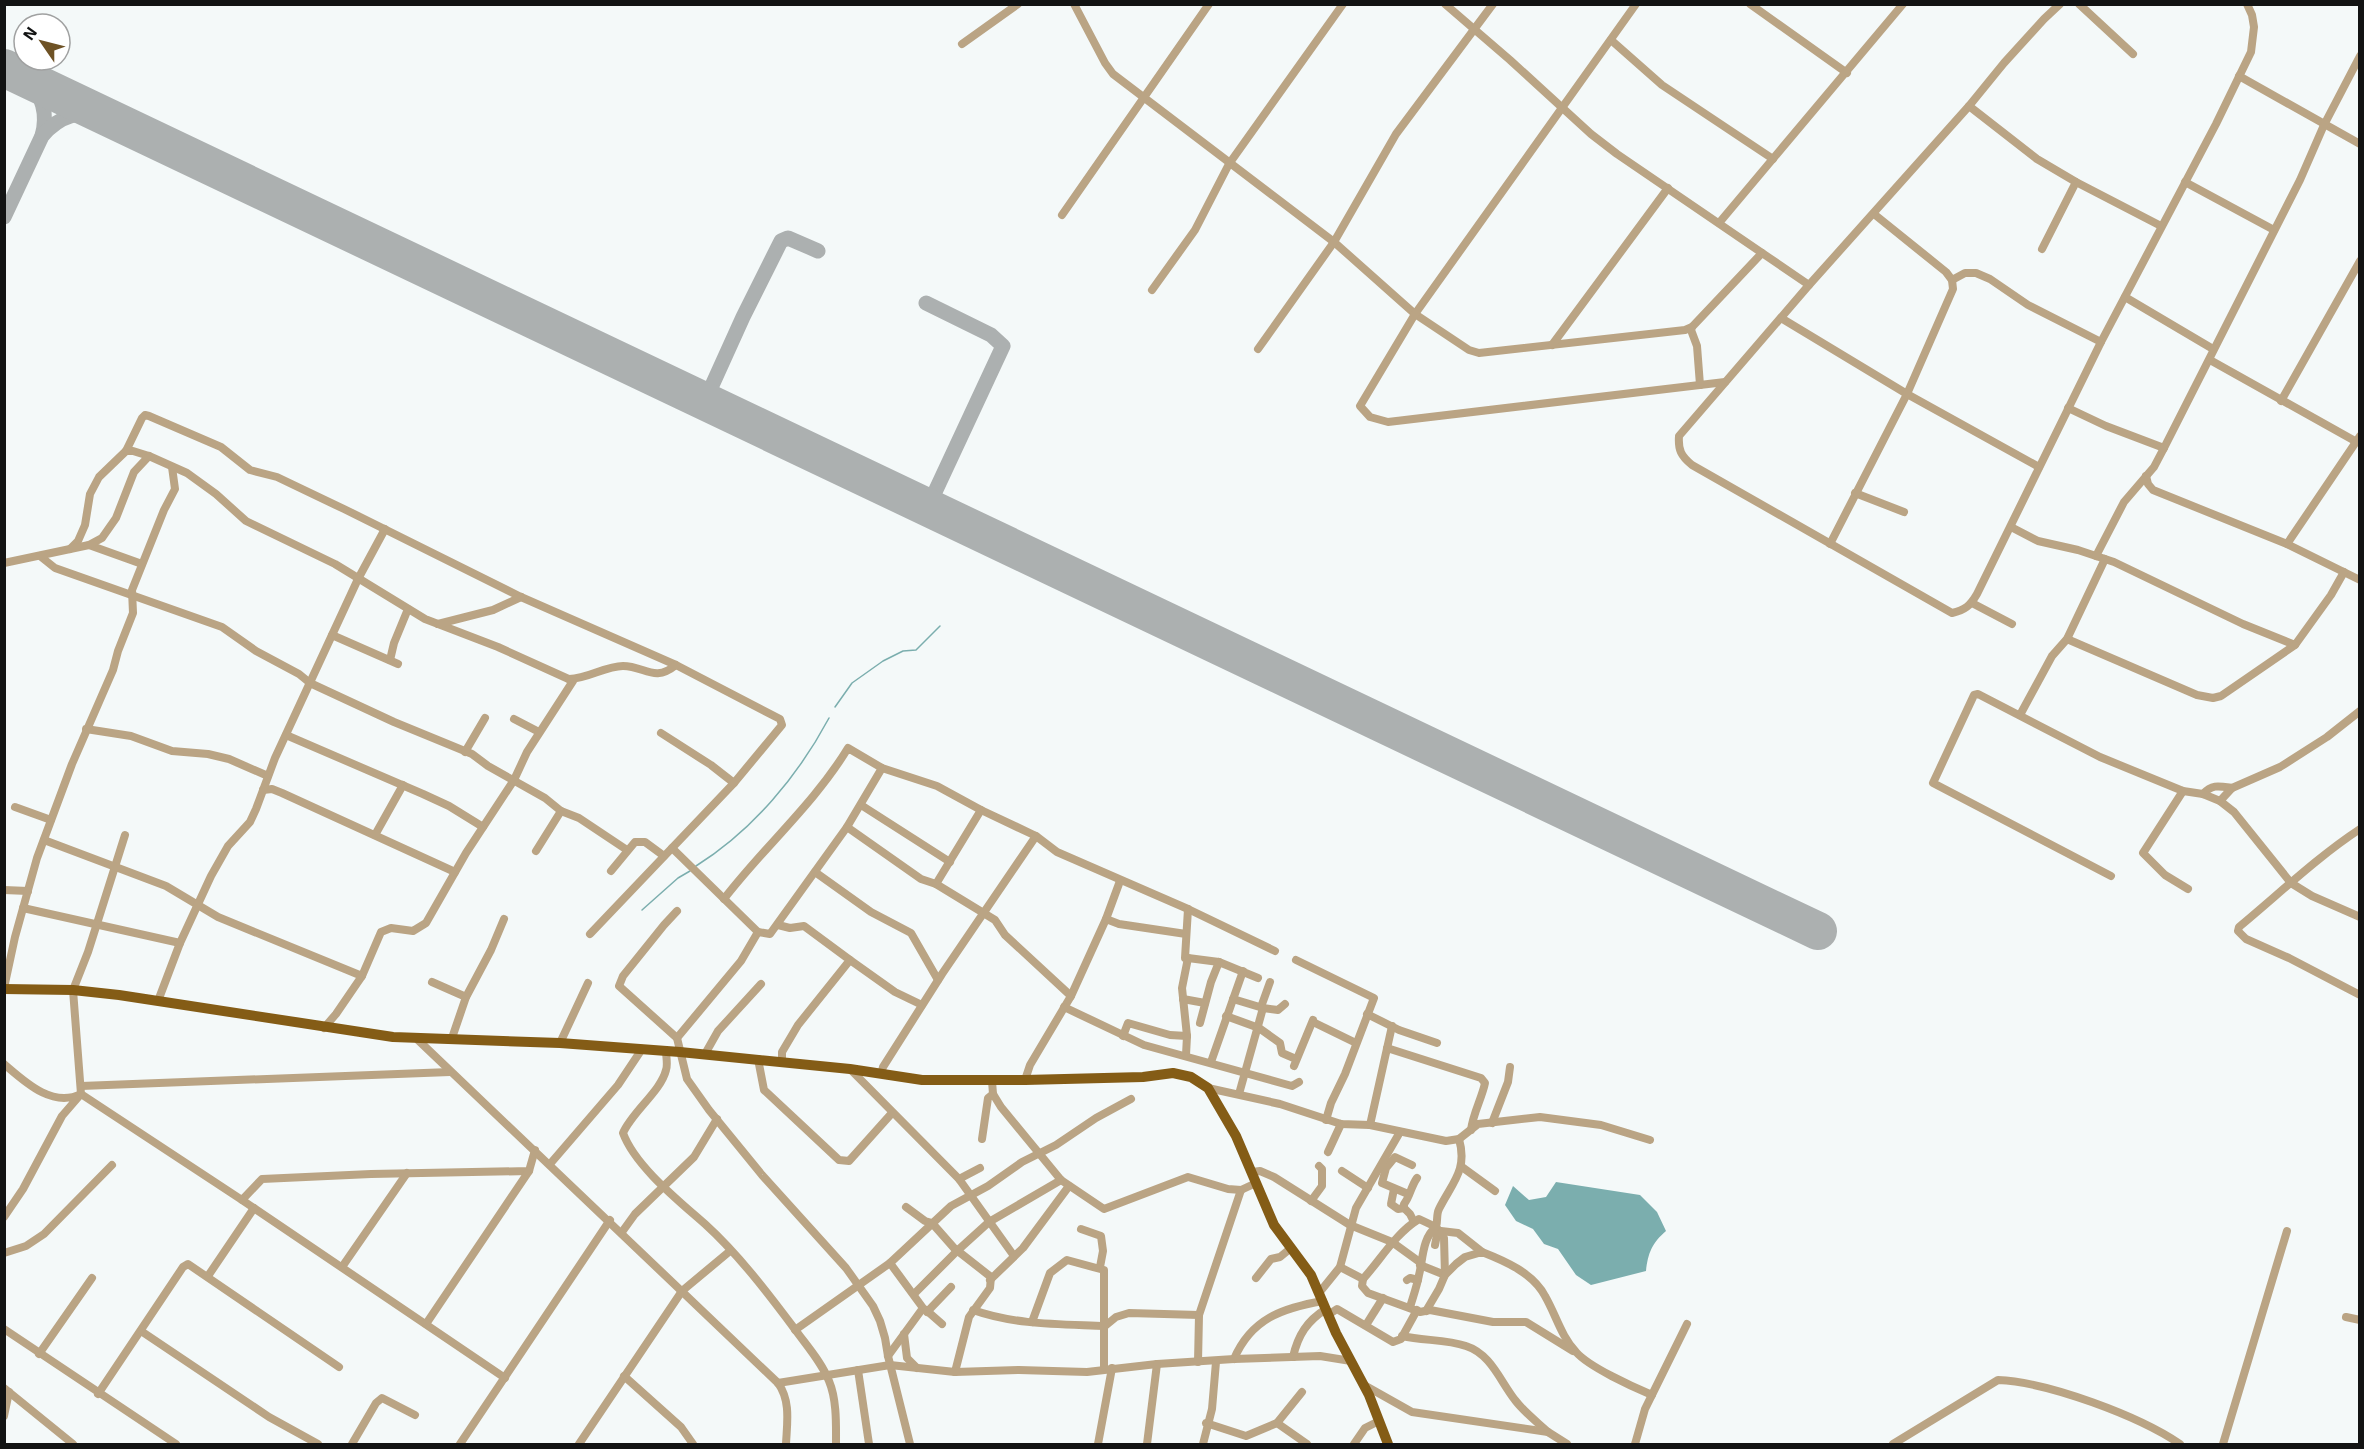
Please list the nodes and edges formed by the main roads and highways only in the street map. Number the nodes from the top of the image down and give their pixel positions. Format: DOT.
graph roads {
  1 [pos="4,988"];
  2 [pos="1388,1444"];
  1 -- 2 [label="main road"];
}
